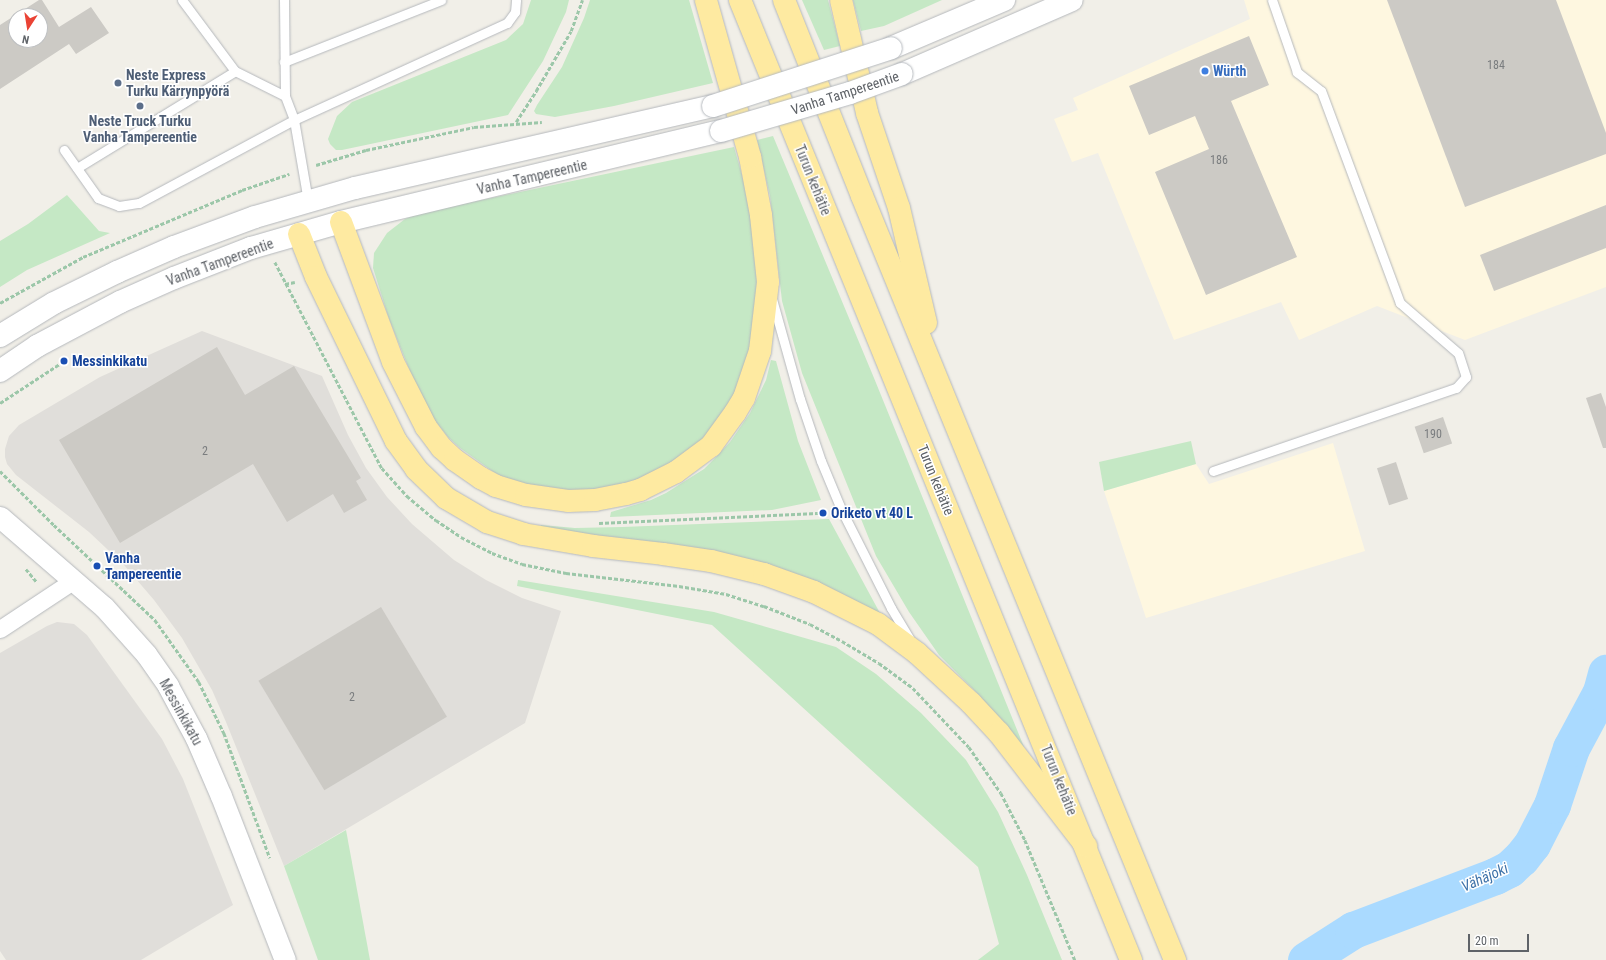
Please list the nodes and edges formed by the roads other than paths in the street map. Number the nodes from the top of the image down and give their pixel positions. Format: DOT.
graph roads {
  1 [pos="182,0"];
  2 [pos="284,0"];
  3 [pos="441,0"];
  4 [pos="516,0"];
  5 [pos="706,0"];
  6 [pos="740,0"];
  7 [pos="784,0"];
  8 [pos="841,0"];
  9 [pos="1004,0"];
  10 [pos="1072,0"];
  11 [pos="1272,0"];
  12 [pos="284,62"];
  13 [pos="235,71"];
  14 [pos="285,96"];
  15 [pos="294,120"];
  16 [pos="64,150"];
  17 [pos="77,168"];
  18 [pos="308,201"];
  19 [pos="341,222"];
  20 [pos="299,234"];
  21 [pos="768,282"];
  22 [pos="0,336"];
  23 [pos="0,371"];
  24 [pos="941,388"];
  25 [pos="1213,471"];
  26 [pos="0,517"];
  27 [pos="74,580"];
  28 [pos="0,629"];
  29 [pos="918,653"];
  30 [pos="1086,846"];
  31 [pos="284,960"];
  32 [pos="1132,960"];
  33 [pos="1174,960"];
  1 -- 13 [label="lane"];
  2 -- 12 [label="lane"];
  3 -- 12 [label="lane"];
  4 -- 15 [label="lane"];
  5 -- 21 [label="highway"];
  6 -- 30 [label="highway, Turun kehätie"];
  7 -- 24 [label="highway"];
  8 -- 24 [label="highway"];
  9 -- 18 [label="main road, Vanha Tampereentie, bridge"];
  10 -- 19 [label="main road, Vanha Tampereentie, bridge"];
  11 -- 25 [label="lane"];
  12 -- 14 [label="lane"];
  13 -- 14 [label="lane"];
  13 -- 17 [label="lane"];
  14 -- 15 [label="lane"];
  15 -- 17 [label="lane"];
  15 -- 18 [label="lane"];
  16 -- 17 [label="lane"];
  18 -- 19 [label="main road"];
  18 -- 20 [label="main road"];
  18 -- 22 [label="main road, Vanha Tampereentie"];
  19 -- 20 [label="main road, Vanha Tampereentie"];
  19 -- 21 [label="highway"];
  20 -- 23 [label="main road, Vanha Tampereentie"];
  20 -- 29 [label="highway"];
  21 -- 29 [label="lane"];
  24 -- 33 [label="highway"];
  26 -- 27 [label="street, Messinkikatu"];
  27 -- 28 [label="street"];
  27 -- 31 [label="street, Messinkikatu"];
  29 -- 30 [label="highway"];
  30 -- 32 [label="highway, Turun kehätie"];
}
